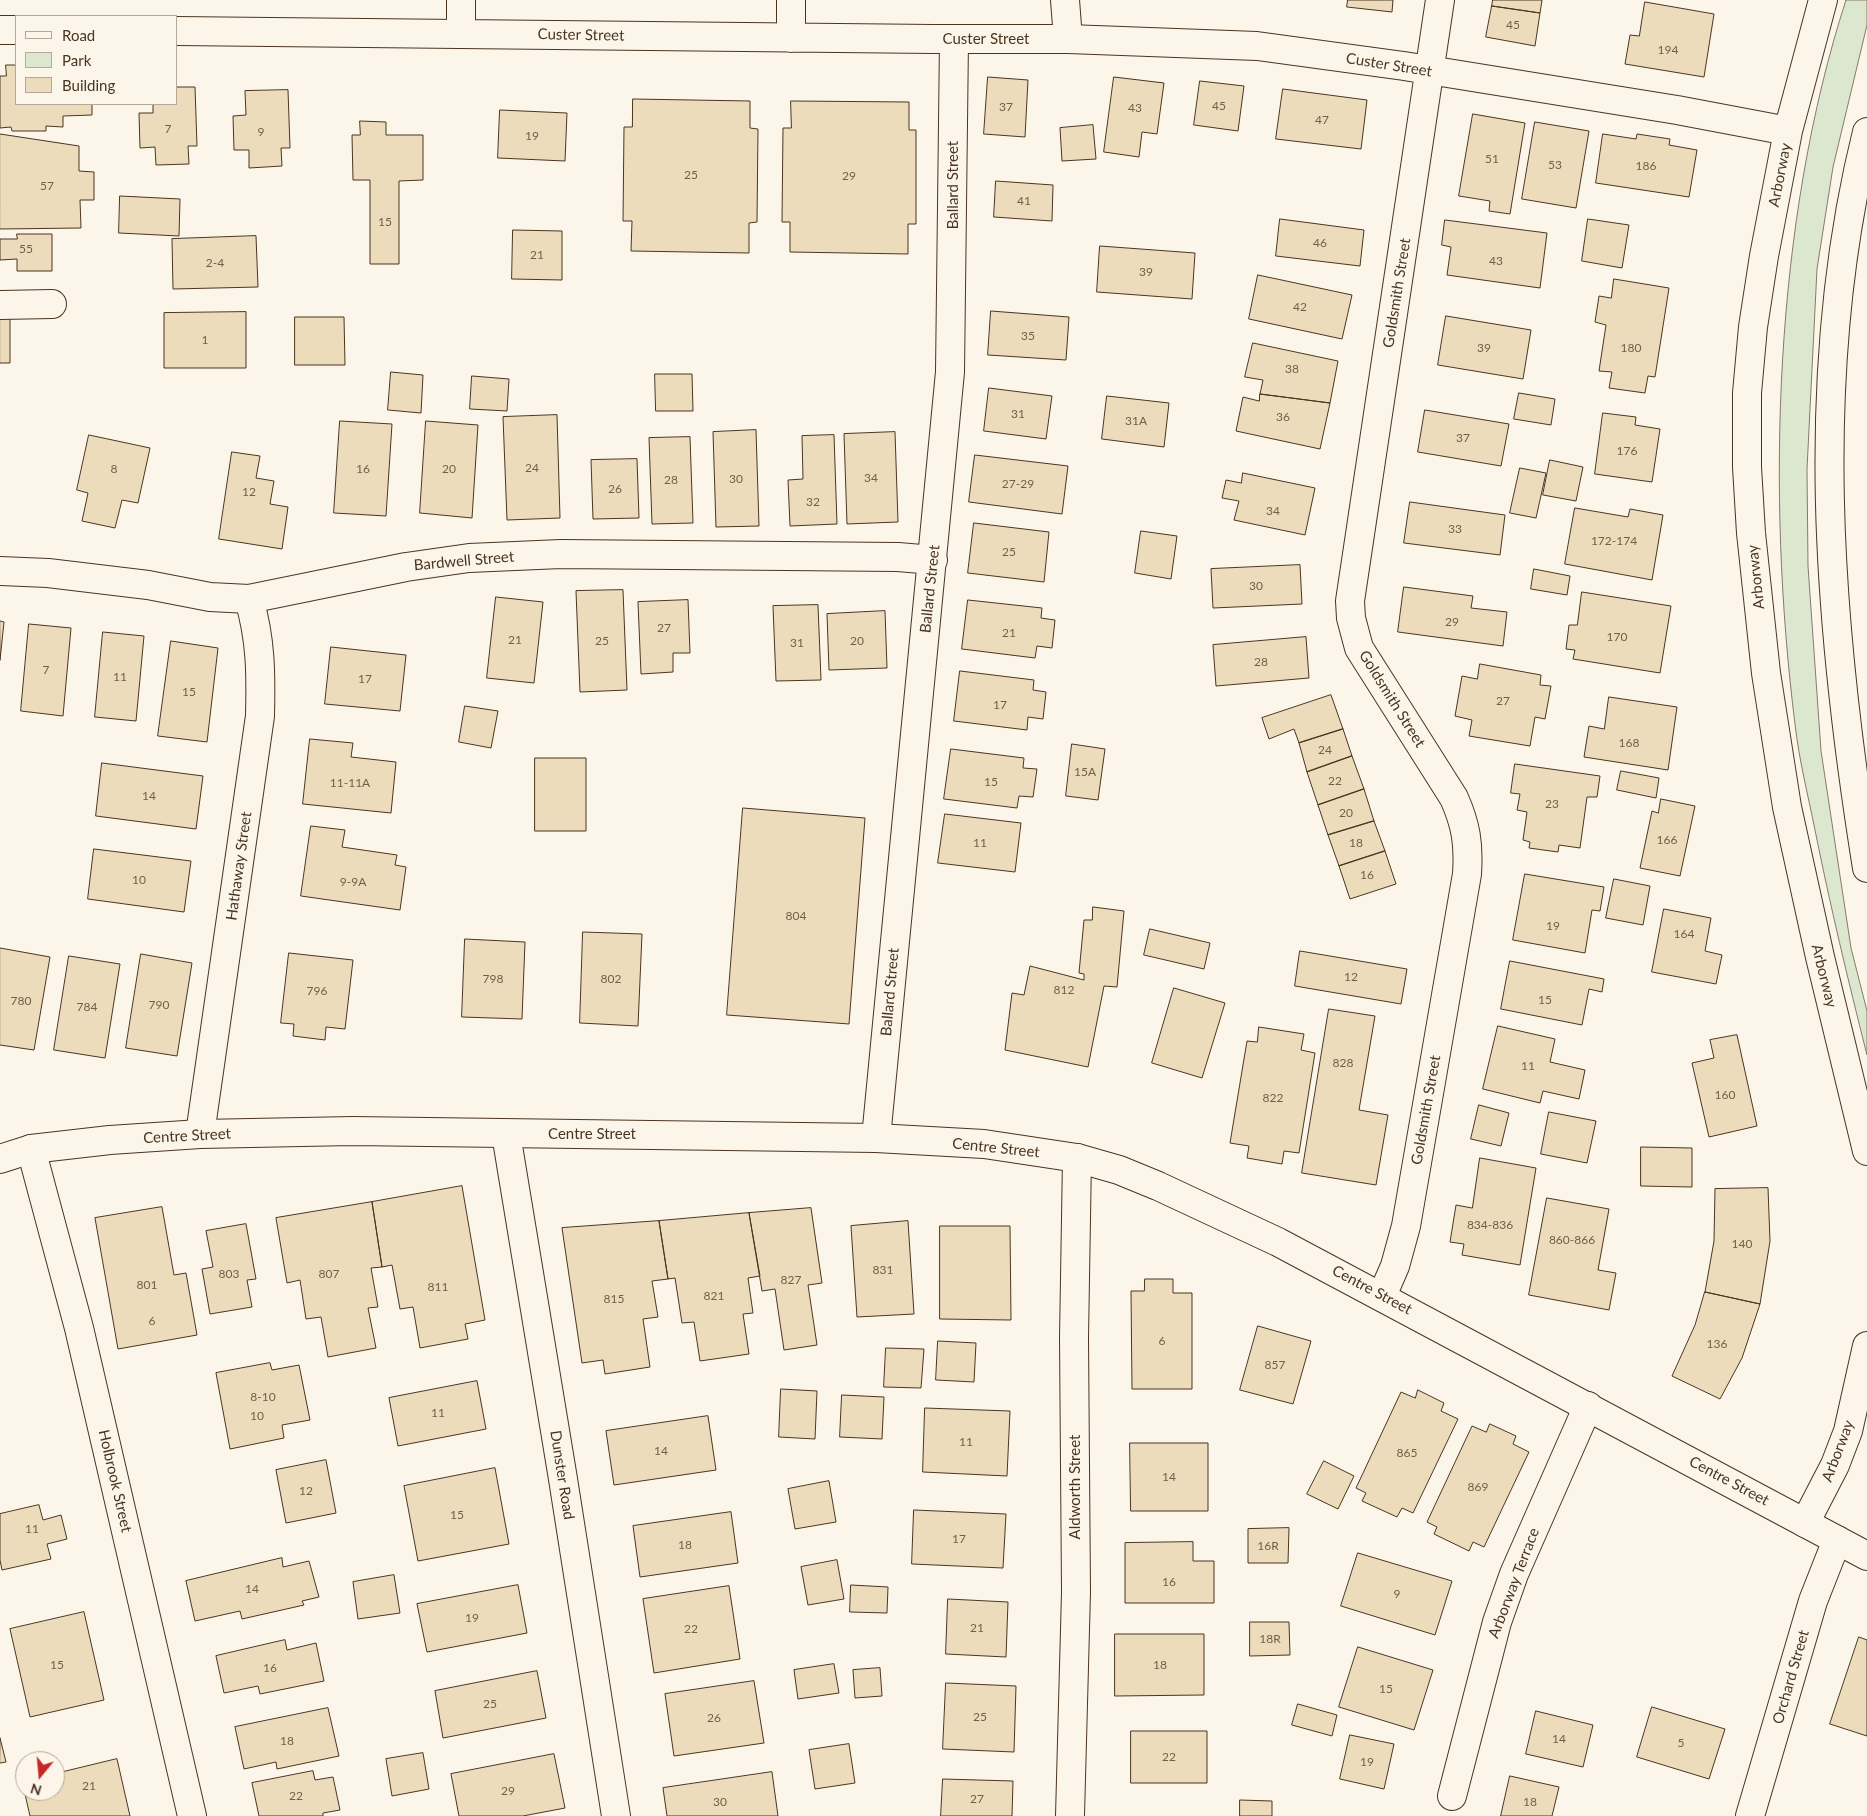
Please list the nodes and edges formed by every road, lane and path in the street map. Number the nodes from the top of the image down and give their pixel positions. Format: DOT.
graph roads {
  1 [pos="461,0"];
  2 [pos="791,0"];
  3 [pos="1065,0"];
  4 [pos="1440,0"];
  5 [pos="1823,0"];
  6 [pos="0,30"];
  7 [pos="15,30"];
  8 [pos="178,31"];
  9 [pos="461,34"];
  10 [pos="791,38"];
  11 [pos="1068,39"];
  12 [pos="954,40"];
  13 [pos="1429,71"];
  14 [pos="1788,131"];
  15 [pos="1867,132"];
  16 [pos="52,304"];
  17 [pos="0,305"];
  18 [pos="933,560"];
  19 [pos="0,572"];
  20 [pos="249,599"];
  21 [pos="1867,868"];
  22 [pos="200,1134"];
  23 [pos="506,1134"];
  24 [pos="876,1138"];
  25 [pos="0,1144"];
  26 [pos="31,1149"];
  27 [pos="1867,1151"];
  28 [pos="1077,1158"];
  29 [pos="0,1159"];
  30 [pos="1382,1296"];
  31 [pos="1867,1346"];
  32 [pos="1588,1406"];
  33 [pos="1805,1523"];
  34 [pos="1837,1540"];
  35 [pos="1866,1554"];
  36 [pos="1452,1796"];
  37 [pos="192,1816"];
  38 [pos="616,1816"];
  39 [pos="1070,1816"];
  40 [pos="1750,1816"];
  1 -- 9 [label="main road"];
  2 -- 10 [label="main road"];
  3 -- 11 [label="main road"];
  4 -- 13 [label="main road, Goldsmith Street"];
  5 -- 14 [label="main road, Arborway"];
  6 -- 7 [label="main road"];
  8 -- 9 [label="main road, Custer Street"];
  9 -- 10 [label="main road, Custer Street"];
  10 -- 12 [label="main road, Custer Street"];
  11 -- 12 [label="main road, Custer Street"];
  11 -- 13 [label="main road, Custer Street"];
  12 -- 18 [label="main road, Ballard Street"];
  13 -- 14 [label="main road, Custer Street"];
  13 -- 30 [label="main road, Goldsmith Street"];
  14 -- 27 [label="main road, Arborway"];
  15 -- 21 [label="main road"];
  16 -- 17 [label="main road"];
  18 -- 20 [label="main road, Bardwell Street"];
  18 -- 24 [label="main road, Ballard Street"];
  19 -- 20 [label="main road, Bardwell Street"];
  20 -- 22 [label="main road, Hathaway Street"];
  22 -- 23 [label="main road, Centre Street"];
  22 -- 26 [label="main road, Centre Street"];
  23 -- 24 [label="main road, Centre Street"];
  23 -- 38 [label="main road, Dunster Road"];
  24 -- 28 [label="main road, Centre Street"];
  25 -- 26 [label="main road, Centre Street"];
  26 -- 29 [label="main road, Centre Street"];
  26 -- 37 [label="main road, Holbrook Street"];
  28 -- 30 [label="main road, Centre Street"];
  28 -- 39 [label="main road, Aldworth Street"];
  30 -- 32 [label="main road, Centre Street"];
  31 -- 33 [label="main road, Arborway"];
  32 -- 33 [label="main road, Centre Street"];
  32 -- 36 [label="main road, Arborway Terrace"];
  33 -- 34 [label="main road, Centre Street"];
  34 -- 35 [label="main road, Centre Street"];
  34 -- 40 [label="main road, Orchard Street"];
}
